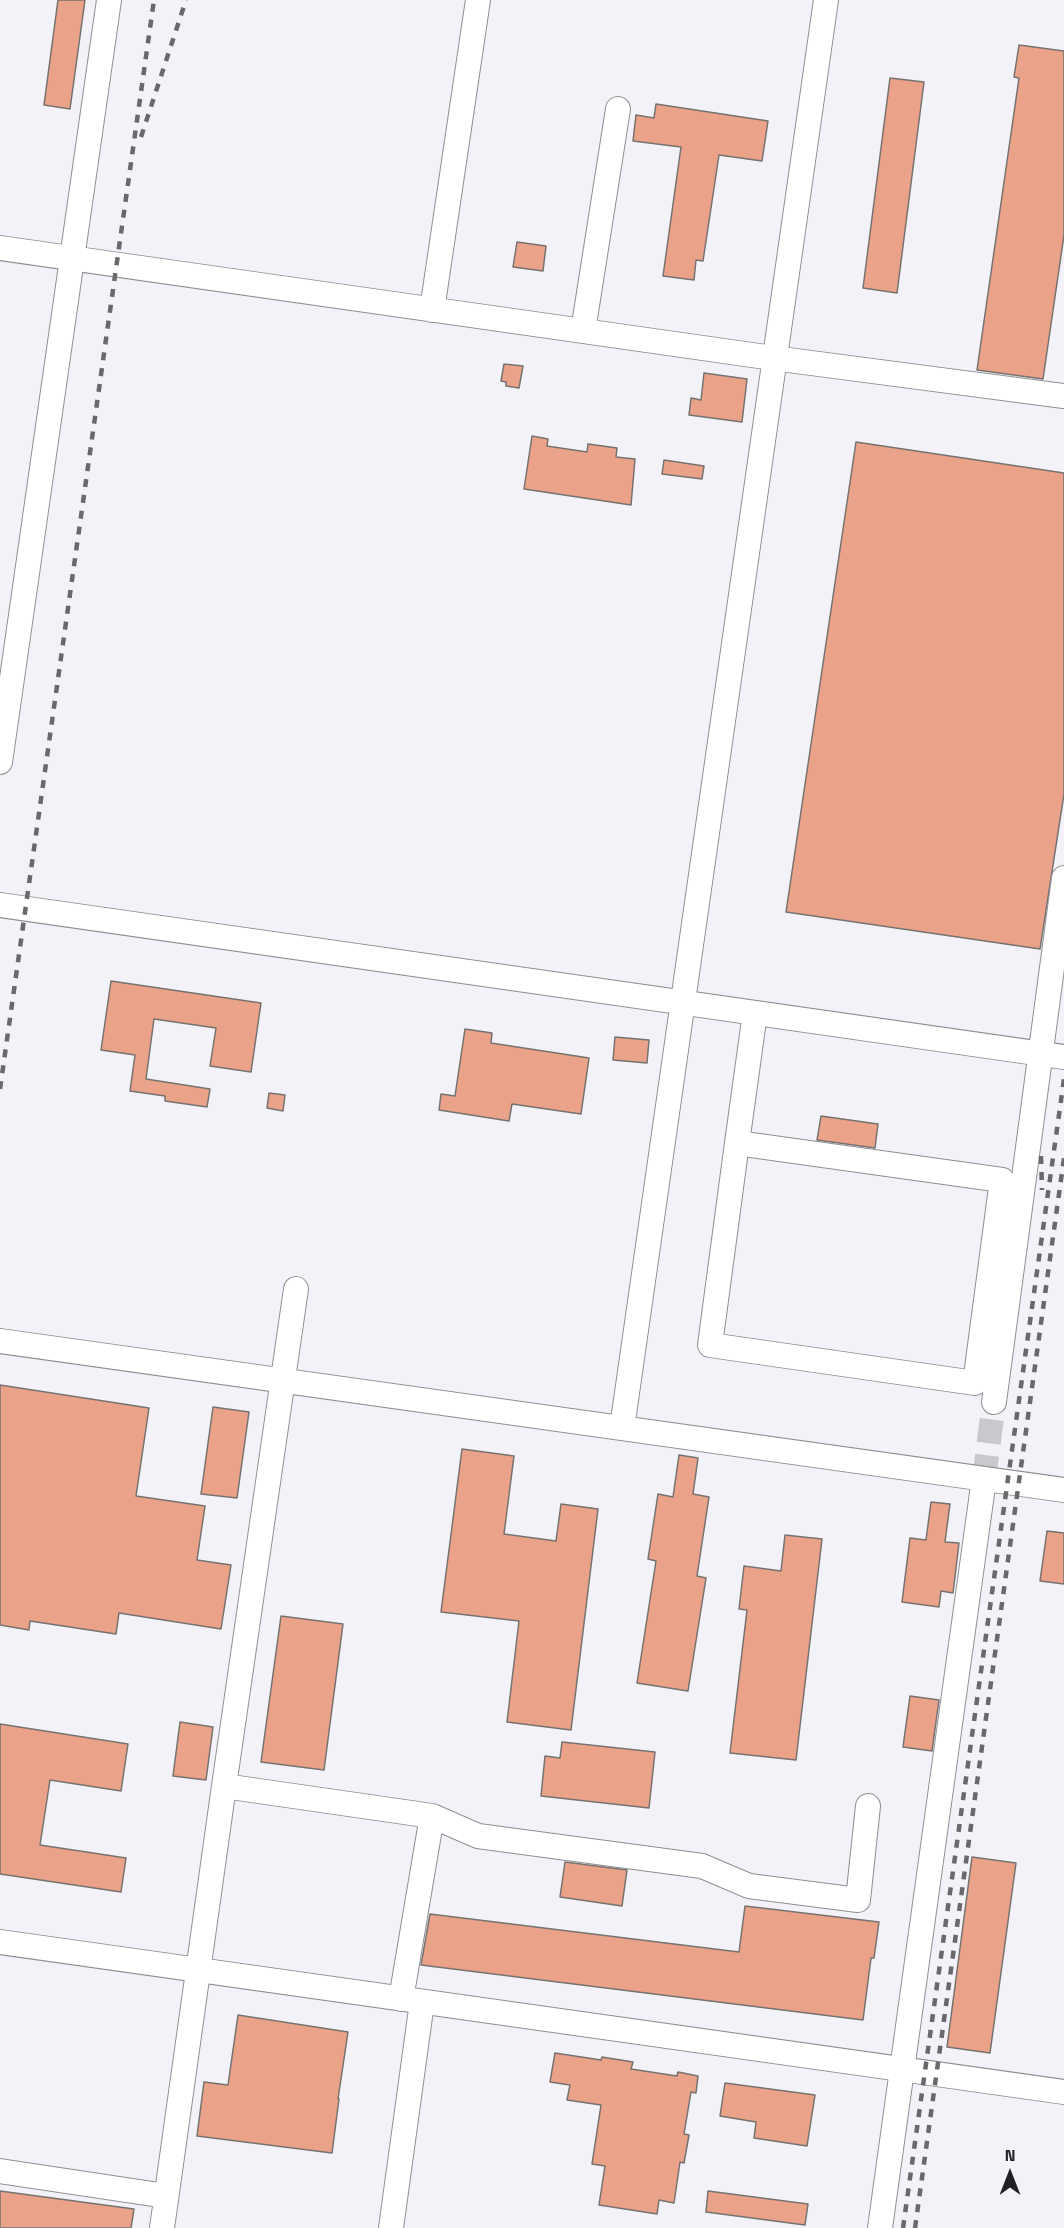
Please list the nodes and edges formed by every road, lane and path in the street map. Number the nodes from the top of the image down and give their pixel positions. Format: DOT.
graph roads {
  1 [pos="109,0"];
  2 [pos="478,0"];
  3 [pos="826,0"];
  4 [pos="618,110"];
  5 [pos="0,248"];
  6 [pos="72,258"];
  7 [pos="432,310"];
  8 [pos="583,331"];
  9 [pos="773,358"];
  10 [pos="1064,396"];
  11 [pos="0,762"];
  12 [pos="1064,878"];
  13 [pos="0,904"];
  14 [pos="683,1003"];
  15 [pos="755,1013"];
  16 [pos="1052,1055"];
  17 [pos="737,1143"];
  18 [pos="296,1289"];
  19 [pos="0,1341"];
  20 [pos="284,1381"];
  21 [pos="994,1402"];
  22 [pos="622,1428"];
  23 [pos="984,1479"];
  24 [pos="1064,1490"];
  25 [pos="224,1786"];
  26 [pos="868,1806"];
  27 [pos="432,1816"];
  28 [pos="0,1942"];
  29 [pos="197,1970"];
  30 [pos="411,2000"];
  31 [pos="902,2069"];
  32 [pos="1064,2092"];
  33 [pos="0,2171"];
  34 [pos="166,2196"];
  35 [pos="162,2228"];
  36 [pos="391,2228"];
  37 [pos="880,2228"];
  1 -- 6 [label="lane"];
  2 -- 7 [label="lane"];
  3 -- 9 [label="lane"];
  4 -- 8 [label="lane"];
  5 -- 6 [label="lane"];
  6 -- 7 [label="lane"];
  6 -- 11 [label="lane"];
  7 -- 8 [label="lane"];
  8 -- 9 [label="lane"];
  9 -- 10 [label="lane"];
  9 -- 14 [label="lane"];
  12 -- 16 [label="lane"];
  13 -- 14 [label="lane"];
  14 -- 15 [label="lane"];
  14 -- 22 [label="lane"];
  15 -- 16 [label="lane"];
  15 -- 17 [label="lane"];
  16 -- 21 [label="lane"];
  17 -- 17 [label="lane"];
  18 -- 20 [label="lane"];
  19 -- 20 [label="lane"];
  20 -- 22 [label="lane"];
  20 -- 25 [label="lane"];
  22 -- 23 [label="lane"];
  23 -- 24 [label="lane"];
  23 -- 31 [label="lane"];
  25 -- 27 [label="lane"];
  25 -- 29 [label="lane"];
  26 -- 27 [label="lane"];
  27 -- 30 [label="lane"];
  28 -- 29 [label="lane"];
  29 -- 30 [label="lane"];
  29 -- 34 [label="lane"];
  30 -- 31 [label="lane"];
  30 -- 36 [label="lane"];
  31 -- 32 [label="lane"];
  31 -- 37 [label="lane"];
  33 -- 34 [label="lane"];
  34 -- 35 [label="lane"];
}
